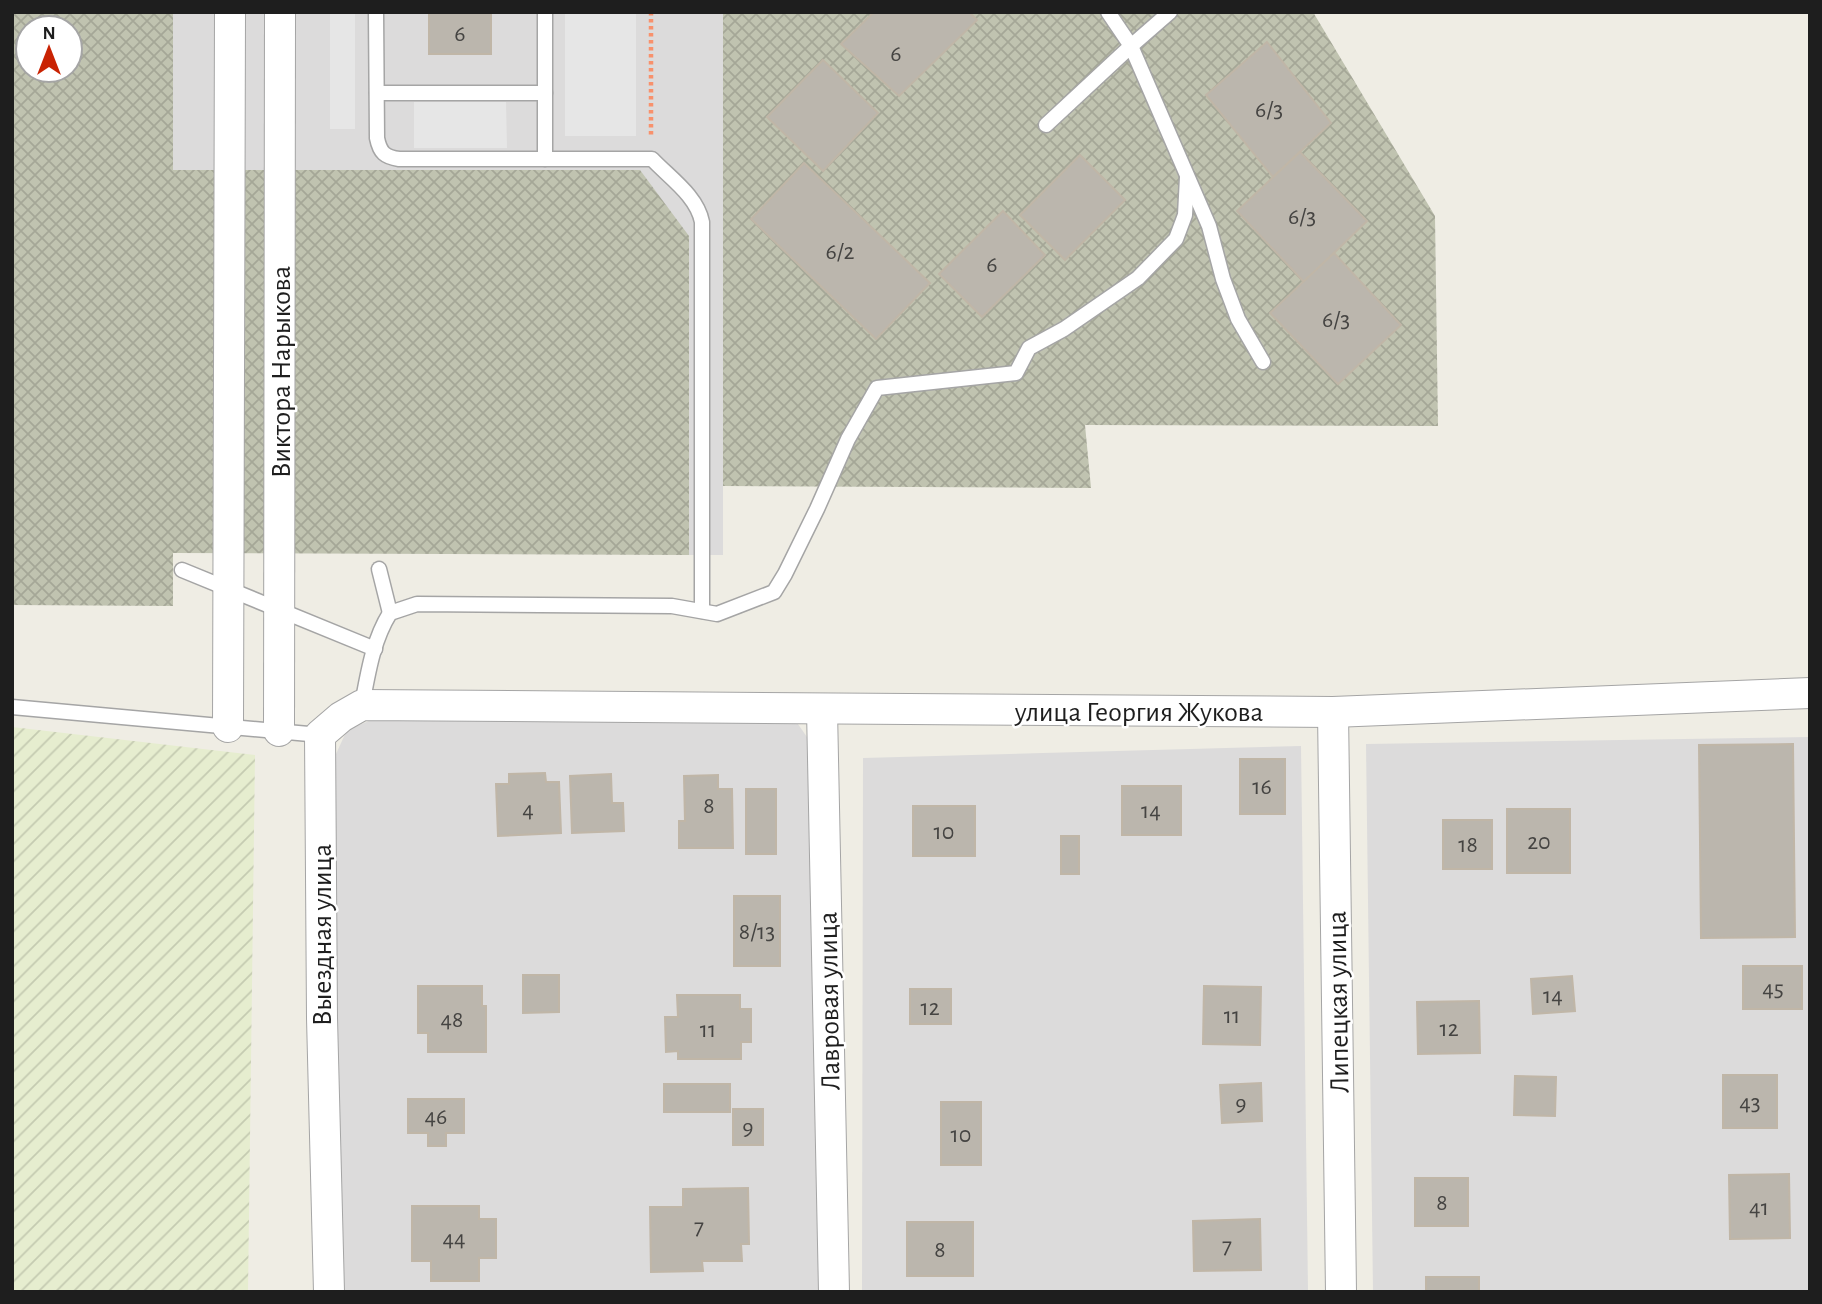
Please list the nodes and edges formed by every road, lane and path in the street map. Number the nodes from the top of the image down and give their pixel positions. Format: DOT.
graph roads {
  1 [pos="230,12"];
  2 [pos="280,12"];
  3 [pos="376,12"];
  4 [pos="545,12"];
  5 [pos="651,12"];
  6 [pos="1108,12"];
  7 [pos="1170,12"];
  8 [pos="1131,46"];
  9 [pos="377,93"];
  10 [pos="545,93"];
  11 [pos="1046,125"];
  12 [pos="545,159"];
  13 [pos="652,159"];
  14 [pos="1187,177"];
  15 [pos="1263,362"];
  16 [pos="379,569"];
  17 [pos="182,570"];
  18 [pos="228,589"];
  19 [pos="279,610"];
  20 [pos="702,611"];
  21 [pos="390,612"];
  22 [pos="375,649"];
  23 [pos="1810,692"];
  24 [pos="362,705"];
  25 [pos="12,707"];
  26 [pos="822,710"];
  27 [pos="1333,712"];
  28 [pos="228,727"];
  29 [pos="279,731"];
  30 [pos="320,735"];
  31 [pos="328,1292"];
  32 [pos="834,1292"];
  33 [pos="1341,1292"];
  1 -- 18 [label="street, Виктора Нарыкова"];
  2 -- 19 [label="street, Виктора Нарыкова"];
  3 -- 9 [label="lane"];
  4 -- 10 [label="lane"];
  5 -- 13 [label="path"];
  6 -- 8 [label="lane"];
  7 -- 8 [label="lane"];
  8 -- 11 [label="lane"];
  8 -- 14 [label="lane"];
  9 -- 10 [label="lane"];
  9 -- 12 [label="lane"];
  10 -- 12 [label="lane"];
  12 -- 13 [label="lane"];
  13 -- 20 [label="lane"];
  14 -- 15 [label="lane"];
  14 -- 20 [label="lane"];
  16 -- 21 [label="lane"];
  17 -- 18 [label="lane"];
  18 -- 19 [label="lane"];
  18 -- 28 [label="street, Виктора Нарыкова"];
  19 -- 22 [label="lane"];
  19 -- 29 [label="street, Виктора Нарыкова"];
  20 -- 21 [label="lane"];
  21 -- 22 [label="lane"];
  22 -- 24 [label="lane"];
  23 -- 27 [label="street, улица Георгия Жукова"];
  24 -- 26 [label="street, улица Георгия Жукова"];
  24 -- 30 [label="street"];
  25 -- 28 [label="lane"];
  26 -- 27 [label="street, улица Георгия Жукова"];
  26 -- 32 [label="street, Лавровая улица"];
  27 -- 33 [label="street, Липецкая улица"];
  28 -- 29 [label="lane"];
  29 -- 30 [label="lane"];
  30 -- 31 [label="street, Выездная улица"];
}
